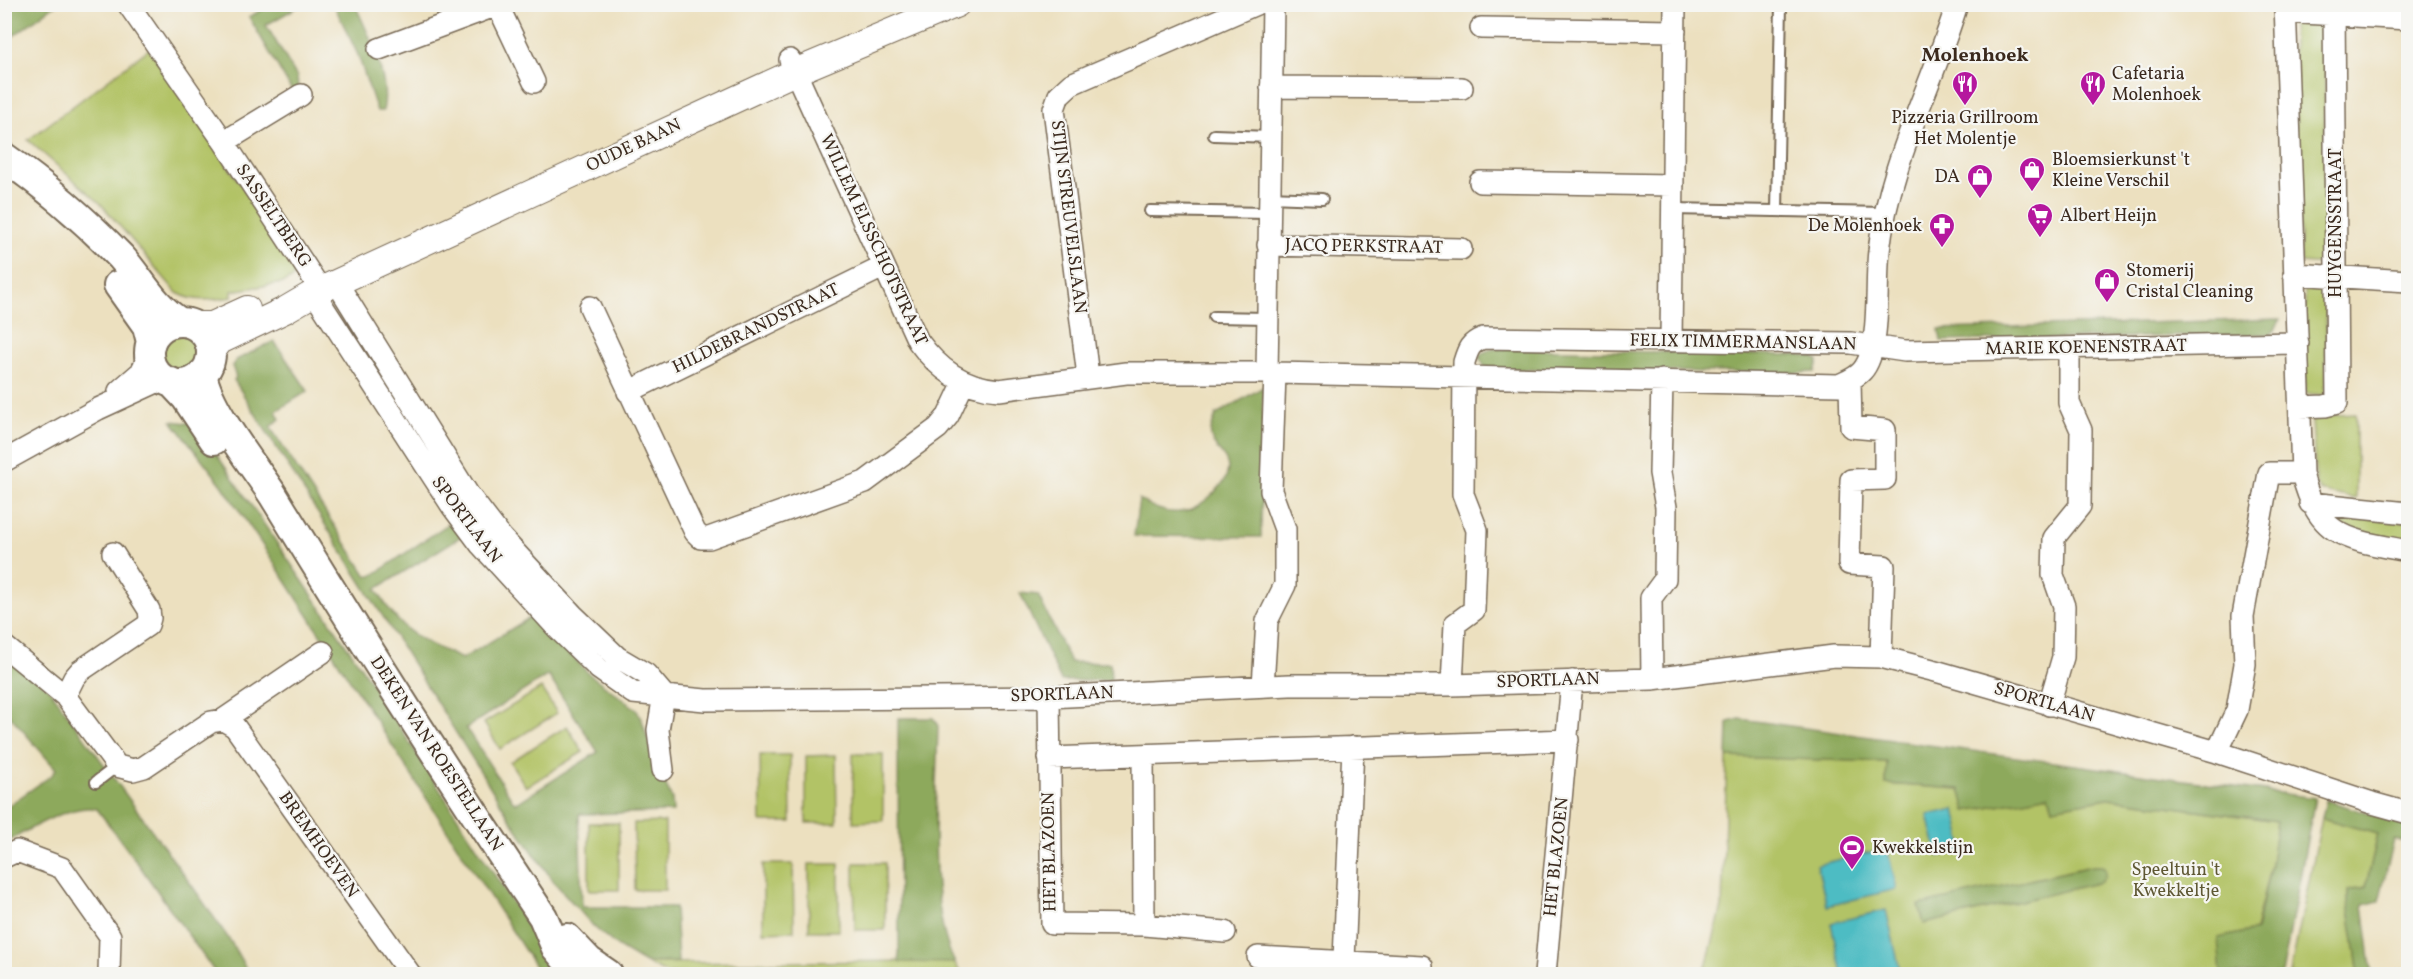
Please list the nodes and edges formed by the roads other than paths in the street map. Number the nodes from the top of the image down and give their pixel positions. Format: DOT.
graph roads {
  1 [pos="128,4"];
  2 [pos="957,4"];
  3 [pos="1256,4"];
  4 [pos="1273,4"];
  5 [pos="1675,4"];
  6 [pos="1781,4"];
  7 [pos="1957,4"];
  8 [pos="499,5"];
  9 [pos="2285,8"];
  10 [pos="2334,9"];
  11 [pos="2409,18"];
  12 [pos="1481,28"];
  13 [pos="1675,31"];
  14 [pos="380,49"];
  15 [pos="792,66"];
  16 [pos="534,82"];
  17 [pos="1271,87"];
  18 [pos="1462,88"];
  19 [pos="301,95"];
  20 [pos="1214,135"];
  21 [pos="1270,136"];
  22 [pos="224,142"];
  23 [pos="4,157"];
  24 [pos="4,166"];
  25 [pos="1480,182"];
  26 [pos="1673,185"];
  27 [pos="1322,199"];
  28 [pos="1269,205"];
  29 [pos="1672,209"];
  30 [pos="1150,211"];
  31 [pos="1777,211"];
  32 [pos="1884,213"];
  33 [pos="1268,246"];
  34 [pos="1461,249"];
  35 [pos="883,267"];
  36 [pos="2294,274"];
  37 [pos="2336,276"];
  38 [pos="2409,281"];
  39 [pos="324,289"];
  40 [pos="590,307"];
  41 [pos="1214,317"];
  42 [pos="1268,318"];
  43 [pos="187,323"];
  44 [pos="1671,341"];
  45 [pos="2298,343"];
  46 [pos="1873,346"];
  47 [pos="2069,349"];
  48 [pos="206,364"];
  49 [pos="159,365"];
  50 [pos="1271,373"];
  51 [pos="1088,376"];
  52 [pos="1464,376"];
  53 [pos="1662,380"];
  54 [pos="1850,380"];
  55 [pos="964,382"];
  56 [pos="628,392"];
  57 [pos="2300,407"];
  58 [pos="4,461"];
  59 [pos="2302,473"];
  60 [pos="2310,503"];
  61 [pos="2409,513"];
  62 [pos="2409,551"];
  63 [pos="113,553"];
  64 [pos="330,591"];
  65 [pos="4,646"];
  66 [pos="323,652"];
  67 [pos="1881,657"];
  68 [pos="1652,679"];
  69 [pos="1572,681"];
  70 [pos="1452,685"];
  71 [pos="1263,686"];
  72 [pos="664,695"];
  73 [pos="65,696"];
  74 [pos="1049,697"];
  75 [pos="2049,705"];
  76 [pos="223,720"];
  77 [pos="1568,740"];
  78 [pos="1353,747"];
  79 [pos="2217,752"];
  80 [pos="1143,755"];
  81 [pos="1048,758"];
  82 [pos="117,766"];
  83 [pos="663,770"];
  84 [pos="96,782"];
  85 [pos="2409,813"];
  86 [pos="4,857"];
  87 [pos="543,917"];
  88 [pos="1144,925"];
  89 [pos="1225,932"];
  90 [pos="1258,957"];
  91 [pos="1344,960"];
  92 [pos="1422,966"];
  93 [pos="109,975"];
  94 [pos="410,975"];
  95 [pos="578,975"];
  96 [pos="608,975"];
  97 [pos="1545,975"];
  1 -- 22 [label="street, SASSELTBERG"];
  2 -- 15 [label="street, OUDE BAAN"];
  3 -- 51 [label="street, STIJN STREUVELSLAAN"];
  4 -- 17 [label="street, JACQ PERKSTRAAT"];
  5 -- 13 [label="street"];
  6 -- 31 [label="lane"];
  7 -- 32 [label="street"];
  8 -- 14 [label="street"];
  8 -- 16 [label="street"];
  9 -- 10 [label="street"];
  9 -- 36 [label="street"];
  10 -- 11 [label="street"];
  10 -- 37 [label="street, HUYGENSSTRAAT"];
  12 -- 13 [label="street"];
  13 -- 26 [label="street"];
  15 -- 35 [label="street, WILLEM ELSSCHOTSTRAAT"];
  15 -- 39 [label="street, OUDE BAAN"];
  17 -- 18 [label="street"];
  17 -- 21 [label="street, JACQ PERKSTRAAT"];
  19 -- 22 [label="street"];
  20 -- 21 [label="lane"];
  21 -- 28 [label="street, JACQ PERKSTRAAT"];
  22 -- 39 [label="street, SASSELTBERG"];
  23 -- 43 [label="main road"];
  24 -- 49 [label="main road, DEKEN VAN ROESTELLAAN"];
  25 -- 26 [label="street"];
  26 -- 29 [label="street"];
  27 -- 28 [label="lane"];
  28 -- 30 [label="lane"];
  28 -- 33 [label="street, JACQ PERKSTRAAT"];
  29 -- 31 [label="lane"];
  29 -- 44 [label="street"];
  31 -- 32 [label="lane"];
  32 -- 46 [label="street"];
  33 -- 34 [label="street, JACQ PERKSTRAAT"];
  33 -- 42 [label="street, JACQ PERKSTRAAT"];
  35 -- 55 [label="street, WILLEM ELSSCHOTSTRAAT"];
  35 -- 56 [label="street, HILDEBRANDSTRAAT"];
  36 -- 37 [label="street"];
  36 -- 45 [label="street"];
  37 -- 38 [label="street"];
  37 -- 57 [label="street, HUYGENSSTRAAT"];
  39 -- 43 [label="street, OUDE BAAN"];
  39 -- 48 [label="street, OUDE BAAN"];
  39 -- 72 [label="street, SPORTLAAN"];
  40 -- 56 [label="street"];
  41 -- 42 [label="lane"];
  42 -- 50 [label="street, JACQ PERKSTRAAT"];
  43 -- 48 [label="main road"];
  43 -- 49 [label="main road"];
  44 -- 46 [label="street, FELIX TIMMERMANSLAAN"];
  44 -- 52 [label="street, FELIX TIMMERMANSLAAN"];
  45 -- 47 [label="street, MARIE KOENENSTRAAT"];
  45 -- 57 [label="street"];
  46 -- 47 [label="street, MARIE KOENENSTRAAT"];
  46 -- 54 [label="street, FELIX TIMMERMANSLAAN"];
  47 -- 75 [label="street"];
  48 -- 49 [label="main road"];
  48 -- 64 [label="main road, DEKEN VAN ROESTELLAAN"];
  49 -- 58 [label="street"];
  49 -- 64 [label="main road, DEKEN VAN ROESTELLAAN"];
  50 -- 51 [label="street, WILLEM ELSSCHOTSTRAAT"];
  50 -- 52 [label="street, FELIX TIMMERMANSLAAN"];
  50 -- 71 [label="street, JACQ PERKSTRAAT"];
  51 -- 55 [label="street, WILLEM ELSSCHOTSTRAAT"];
  52 -- 53 [label="street, FELIX TIMMERMANSLAAN"];
  52 -- 70 [label="street"];
  53 -- 54 [label="street, FELIX TIMMERMANSLAAN"];
  53 -- 68 [label="street"];
  54 -- 67 [label="street"];
  55 -- 56 [label="street"];
  57 -- 59 [label="street"];
  59 -- 60 [label="street"];
  59 -- 79 [label="street"];
  60 -- 61 [label="street"];
  60 -- 62 [label="street"];
  63 -- 73 [label="street"];
  64 -- 87 [label="main road, DEKEN VAN ROESTELLAAN"];
  65 -- 73 [label="street"];
  66 -- 76 [label="street"];
  67 -- 68 [label="street, SPORTLAAN"];
  67 -- 75 [label="street, SPORTLAAN"];
  68 -- 69 [label="street, SPORTLAAN"];
  69 -- 70 [label="street, SPORTLAAN"];
  69 -- 77 [label="street, HET BLAZOEN"];
  70 -- 71 [label="street, SPORTLAAN"];
  71 -- 74 [label="street, SPORTLAAN"];
  72 -- 74 [label="street, SPORTLAAN"];
  72 -- 83 [label="street"];
  73 -- 82 [label="street"];
  74 -- 81 [label="street, HET BLAZOEN"];
  75 -- 79 [label="street, SPORTLAAN"];
  76 -- 82 [label="street"];
  76 -- 94 [label="street, BREMHOEVEN"];
  77 -- 78 [label="street"];
  77 -- 97 [label="street, HET BLAZOEN"];
  78 -- 80 [label="street"];
  78 -- 91 [label="street"];
  79 -- 85 [label="street, SPORTLAAN"];
  80 -- 81 [label="street"];
  80 -- 88 [label="street"];
  81 -- 88 [label="street, HET BLAZOEN"];
  82 -- 84 [label="lane"];
  86 -- 93 [label="street"];
  87 -- 95 [label="main road, DEKEN VAN ROESTELLAAN"];
  87 -- 96 [label="main road, DEKEN VAN ROESTELLAAN"];
  88 -- 89 [label="street, HET BLAZOEN"];
  90 -- 91 [label="street"];
  91 -- 92 [label="street"];
}
